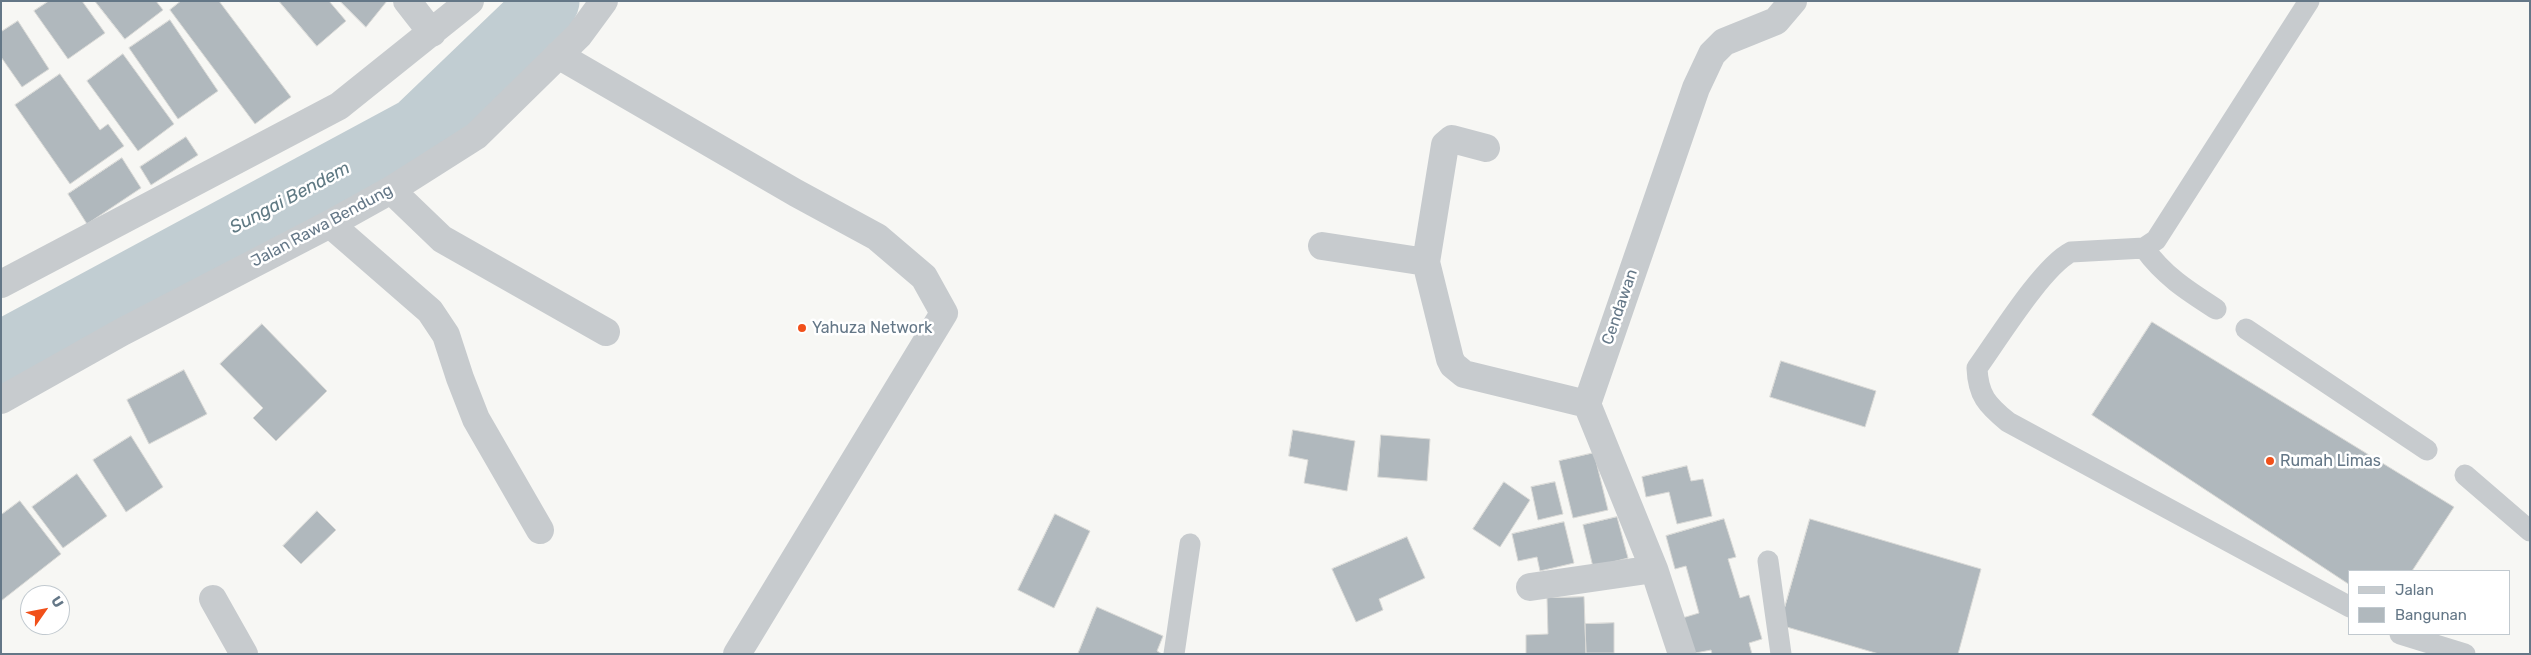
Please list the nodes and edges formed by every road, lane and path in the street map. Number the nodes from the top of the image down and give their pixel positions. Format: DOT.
graph roads {
  1 [pos="407,1"];
  2 [pos="470,1"];
  3 [pos="604,1"];
  4 [pos="1793,1"];
  5 [pos="2308,1"];
  6 [pos="432,33"];
  7 [pos="558,56"];
  8 [pos="1486,148"];
  9 [pos="391,190"];
  10 [pos="330,224"];
  11 [pos="1322,246"];
  12 [pos="2144,248"];
  13 [pos="1426,262"];
  14 [pos="1,284"];
  15 [pos="2216,309"];
  16 [pos="2246,329"];
  17 [pos="606,332"];
  18 [pos="1,400"];
  19 [pos="1587,404"];
  20 [pos="2427,450"];
  21 [pos="2466,475"];
  22 [pos="540,530"];
  23 [pos="2530,531"];
  24 [pos="1190,544"];
  25 [pos="1768,561"];
  26 [pos="1654,569"];
  27 [pos="1530,586"];
  28 [pos="213,598"];
  29 [pos="2348,606"];
  30 [pos="2403,635"];
  31 [pos="244,654"];
  32 [pos="737,654"];
  33 [pos="1174,654"];
  34 [pos="1682,654"];
  35 [pos="1781,654"];
  36 [pos="2464,654"];
  1 -- 6 [label="street"];
  2 -- 6 [label="street"];
  3 -- 7 [label="street, Jalan Rawa Bendung"];
  4 -- 19 [label="street, Cendawan"];
  5 -- 12 [label="lane"];
  6 -- 14 [label="street"];
  7 -- 9 [label="street, Jalan Rawa Bendung"];
  7 -- 32 [label="street"];
  8 -- 13 [label="street"];
  9 -- 10 [label="street, Jalan Rawa Bendung"];
  9 -- 17 [label="street"];
  10 -- 18 [label="street, Jalan Rawa Bendung"];
  10 -- 22 [label="street"];
  11 -- 13 [label="street"];
  12 -- 15 [label="lane"];
  12 -- 29 [label="lane"];
  13 -- 19 [label="street"];
  16 -- 20 [label="lane"];
  19 -- 26 [label="street"];
  21 -- 23 [label="lane"];
  24 -- 33 [label="lane"];
  25 -- 35 [label="lane"];
  26 -- 27 [label="street"];
  26 -- 34 [label="street"];
  28 -- 31 [label="street"];
  30 -- 36 [label="lane"];
}
